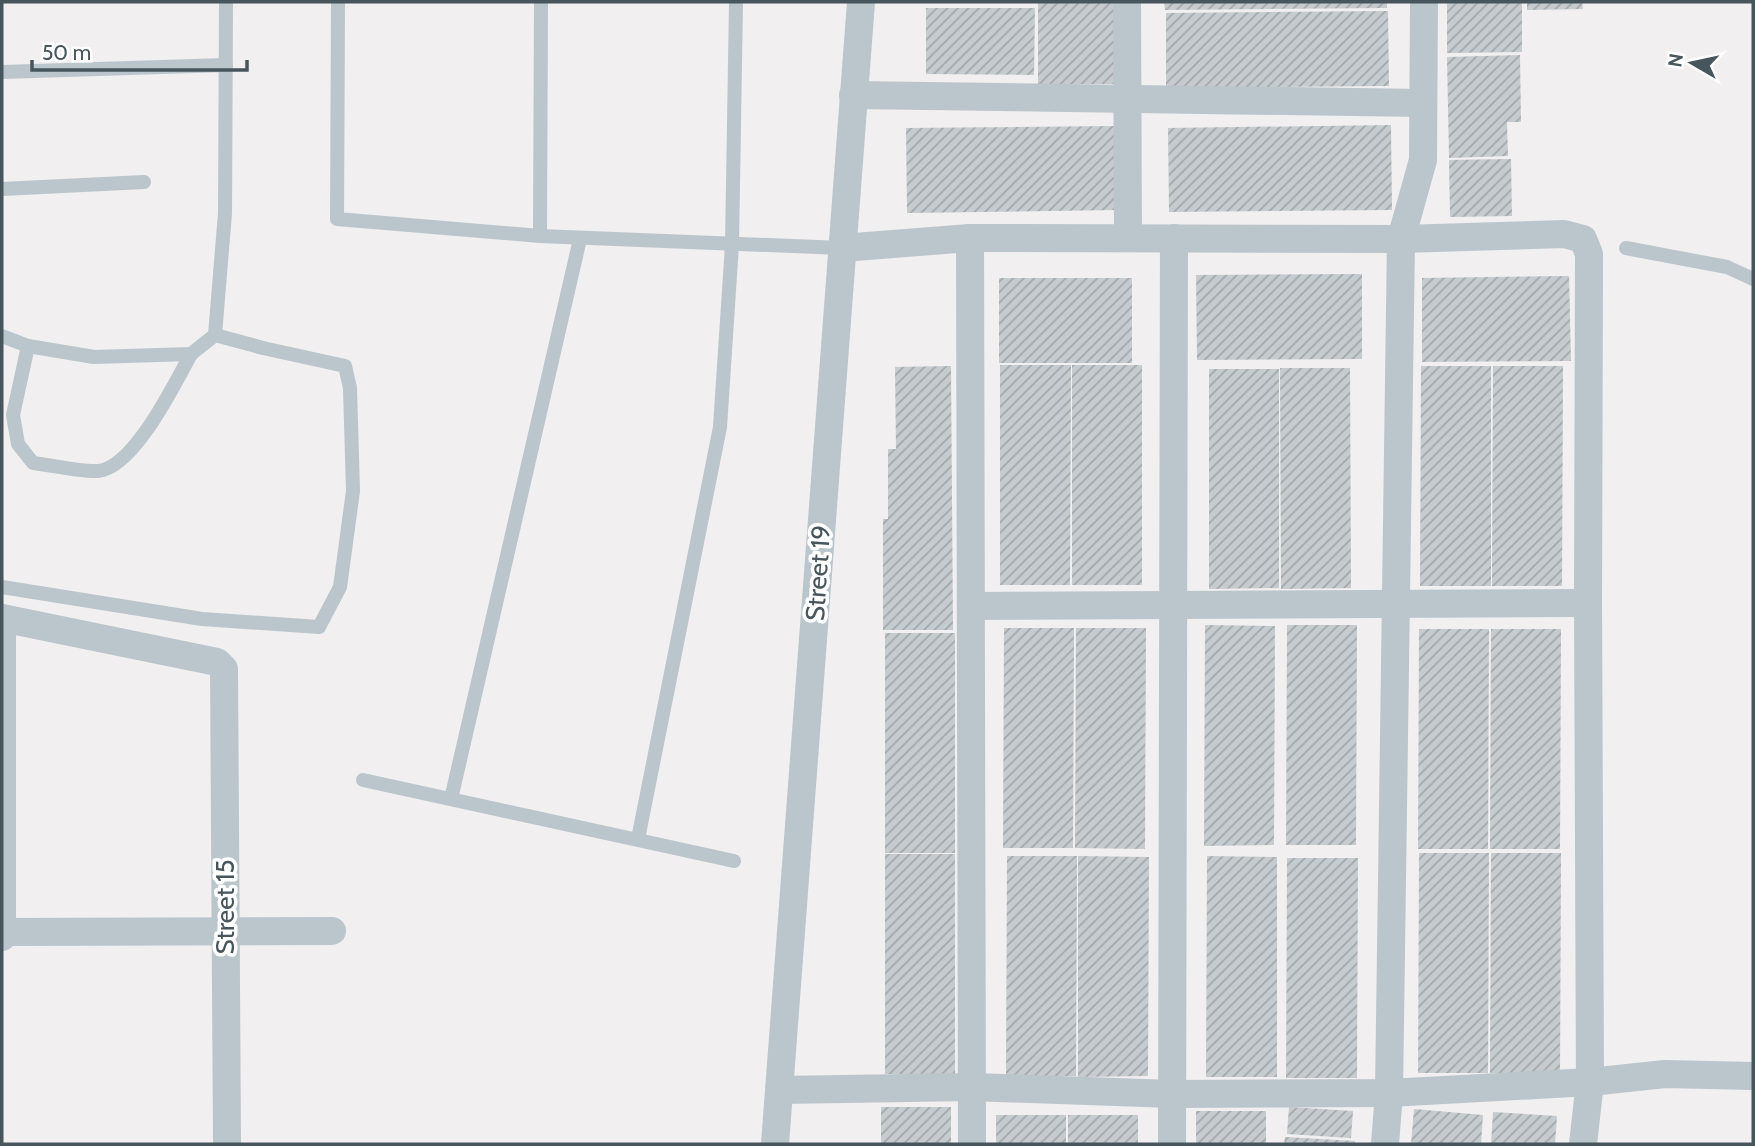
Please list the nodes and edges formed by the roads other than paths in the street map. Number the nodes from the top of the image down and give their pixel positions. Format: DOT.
graph roads {
  1 [pos="226,2"];
  2 [pos="338,2"];
  3 [pos="541,2"];
  4 [pos="736,2"];
  5 [pos="862,2"];
  6 [pos="1127,2"];
  7 [pos="1424,2"];
  8 [pos="226,65"];
  9 [pos="2,72"];
  10 [pos="853,95"];
  11 [pos="1128,99"];
  12 [pos="1423,103"];
  13 [pos="144,182"];
  14 [pos="2,189"];
  15 [pos="540,236"];
  16 [pos="970,238"];
  17 [pos="1128,238"];
  18 [pos="1174,238"];
  19 [pos="580,239"];
  20 [pos="1401,239"];
  21 [pos="732,245"];
  22 [pos="842,248"];
  23 [pos="1626,248"];
  24 [pos="1753,279"];
  25 [pos="215,335"];
  26 [pos="2,336"];
  27 [pos="28,346"];
  28 [pos="191,354"];
  29 [pos="2,587"];
  30 [pos="1588,603"];
  31 [pos="1395,604"];
  32 [pos="1172,605"];
  33 [pos="971,606"];
  34 [pos="2,618"];
  35 [pos="363,779"];
  36 [pos="451,799"];
  37 [pos="638,839"];
  38 [pos="734,861"];
  39 [pos="225,931"];
  40 [pos="332,931"];
  41 [pos="2,935"];
  42 [pos="1753,1076"];
  43 [pos="1590,1082"];
  44 [pos="971,1087"];
  45 [pos="780,1090"];
  46 [pos="1389,1093"];
  47 [pos="1173,1094"];
  48 [pos="227,1144"];
  49 [pos="775,1144"];
  50 [pos="972,1144"];
  51 [pos="1172,1144"];
  52 [pos="1385,1144"];
  53 [pos="1583,1144"];
  1 -- 8 [label="lane"];
  2 -- 15 [label="lane"];
  3 -- 15 [label="lane"];
  4 -- 21 [label="lane"];
  5 -- 10 [label="street, Street 19"];
  6 -- 11 [label="street"];
  7 -- 12 [label="street"];
  8 -- 9 [label="lane"];
  8 -- 25 [label="lane"];
  10 -- 11 [label="street"];
  10 -- 22 [label="street, Street 19"];
  11 -- 12 [label="street"];
  11 -- 17 [label="street"];
  12 -- 20 [label="street"];
  13 -- 14 [label="lane"];
  15 -- 19 [label="lane"];
  16 -- 17 [label="street"];
  16 -- 22 [label="street"];
  16 -- 33 [label="street"];
  17 -- 18 [label="street"];
  18 -- 20 [label="street"];
  18 -- 32 [label="street"];
  19 -- 21 [label="lane"];
  19 -- 36 [label="lane"];
  20 -- 30 [label="street"];
  20 -- 31 [label="street"];
  21 -- 22 [label="lane"];
  21 -- 37 [label="lane"];
  22 -- 45 [label="street, Street 19"];
  23 -- 24 [label="lane"];
  25 -- 28 [label="lane"];
  25 -- 29 [label="lane"];
  26 -- 27 [label="lane"];
  27 -- 28 [label="lane"];
  27 -- 28 [label="lane"];
  30 -- 31 [label="street"];
  30 -- 43 [label="street"];
  31 -- 32 [label="street"];
  31 -- 46 [label="street"];
  32 -- 33 [label="street"];
  32 -- 47 [label="street"];
  33 -- 44 [label="street"];
  34 -- 39 [label="street, Street 15"];
  34 -- 41 [label="street"];
  35 -- 36 [label="lane"];
  36 -- 37 [label="lane"];
  37 -- 38 [label="lane"];
  39 -- 40 [label="street"];
  39 -- 41 [label="street"];
  39 -- 48 [label="street, Street 15"];
  42 -- 43 [label="street"];
  43 -- 46 [label="street"];
  43 -- 53 [label="street"];
  44 -- 45 [label="street"];
  44 -- 47 [label="street"];
  44 -- 50 [label="street"];
  45 -- 49 [label="street, Street 19"];
  46 -- 47 [label="street"];
  46 -- 52 [label="street"];
  47 -- 51 [label="street"];
}
